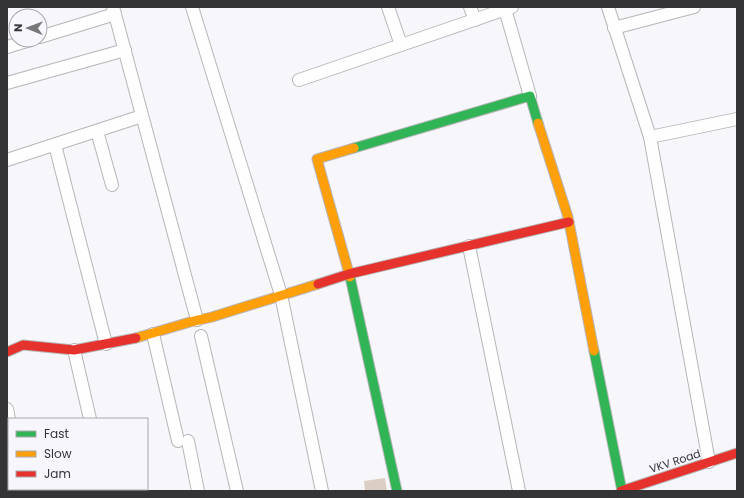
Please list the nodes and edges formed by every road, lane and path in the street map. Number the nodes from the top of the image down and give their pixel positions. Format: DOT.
graph roads {
  1 [pos="192,7"];
  2 [pos="388,7"];
  3 [pos="470,7"];
  4 [pos="608,7"];
  5 [pos="694,7"];
  6 [pos="508,8"];
  7 [pos="114,11"];
  8 [pos="475,20"];
  9 [pos="614,28"];
  10 [pos="48,34"];
  11 [pos="401,45"];
  12 [pos="125,50"];
  13 [pos="299,80"];
  14 [pos="7,82"];
  15 [pos="530,96"];
  16 [pos="142,116"];
  17 [pos="737,119"];
  18 [pos="97,131"];
  19 [pos="650,137"];
  20 [pos="55,144"];
  21 [pos="7,160"];
  22 [pos="112,185"];
  23 [pos="569,222"];
  24 [pos="469,246"];
  25 [pos="349,274"];
  26 [pos="281,295"];
  27 [pos="197,320"];
  28 [pos="153,334"];
  29 [pos="201,336"];
  30 [pos="106,344"];
  31 [pos="74,350"];
  32 [pos="7,352"];
  33 [pos="90,418"];
  34 [pos="737,452"];
  35 [pos="709,462"];
  36 [pos="198,491"];
  37 [pos="237,491"];
  38 [pos="322,491"];
  39 [pos="398,491"];
  40 [pos="519,491"];
  41 [pos="622,491"];
  1 -- 26 [label="street"];
  2 -- 11 [label="street"];
  3 -- 8 [label="street"];
  4 -- 9 [label="street"];
  5 -- 9 [label="street"];
  6 -- 8 [label="street"];
  6 -- 15 [label="street"];
  7 -- 10 [label="street"];
  7 -- 12 [label="street"];
  8 -- 11 [label="street"];
  9 -- 19 [label="street"];
  11 -- 13 [label="street"];
  12 -- 14 [label="street"];
  12 -- 16 [label="street"];
  15 -- 23 [label="street"];
  15 -- 25 [label="street"];
  16 -- 18 [label="street"];
  16 -- 27 [label="street"];
  17 -- 19 [label="street"];
  18 -- 20 [label="street"];
  18 -- 22 [label="street"];
  19 -- 35 [label="street"];
  20 -- 21 [label="street"];
  20 -- 30 [label="street"];
  23 -- 24 [label="street"];
  23 -- 41 [label="street"];
  24 -- 25 [label="street"];
  24 -- 40 [label="street"];
  25 -- 26 [label="street"];
  25 -- 39 [label="street"];
  26 -- 27 [label="street"];
  26 -- 38 [label="street"];
  27 -- 28 [label="street"];
  28 -- 30 [label="street"];
  28 -- 36 [label="street"];
  29 -- 37 [label="street"];
  30 -- 31 [label="street"];
  31 -- 32 [label="street"];
  31 -- 33 [label="street"];
  34 -- 35 [label="street, VKV Road"];
  35 -- 41 [label="street, VKV Road"];
}
